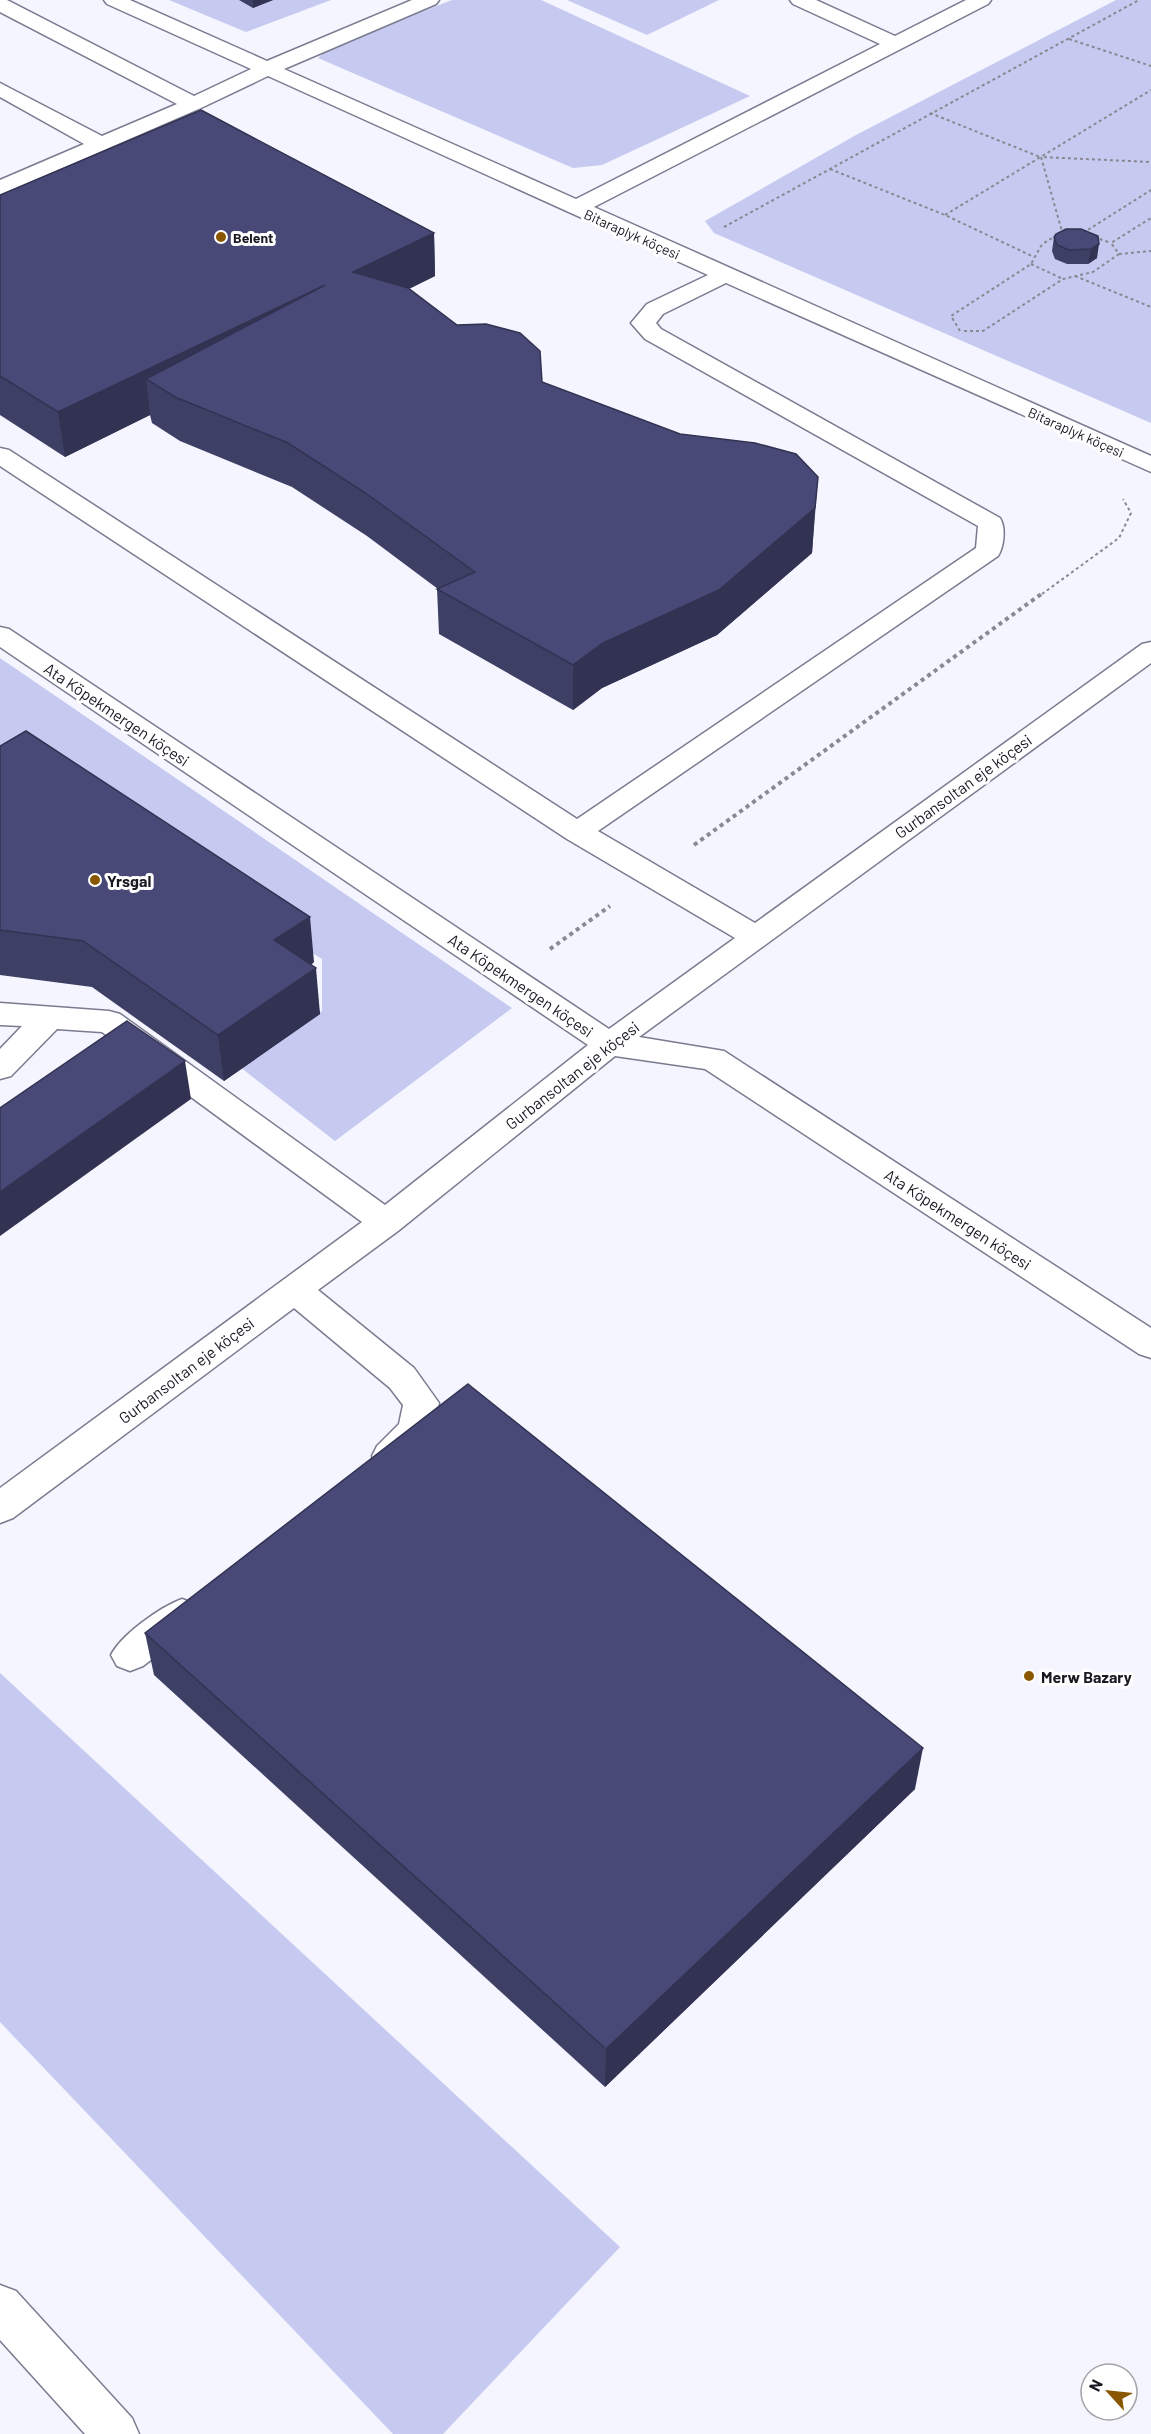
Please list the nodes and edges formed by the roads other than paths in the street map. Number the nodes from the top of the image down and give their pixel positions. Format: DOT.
graph roads {
  1 [pos="114,0"];
  2 [pos="429,0"];
  3 [pos="800,0"];
  4 [pos="981,0"];
  5 [pos="0,4"];
  6 [pos="896,44"];
  7 [pos="269,68"];
  8 [pos="0,89"];
  9 [pos="194,104"];
  10 [pos="100,144"];
  11 [pos="0,187"];
  12 [pos="575,208"];
  13 [pos="725,275"];
  14 [pos="0,455"];
  15 [pos="1151,465"];
  16 [pos="0,635"];
  17 [pos="1151,650"];
  18 [pos="577,832"];
  19 [pos="756,937"];
  20 [pos="0,1014"];
  21 [pos="50,1017"];
  22 [pos="609,1044"];
  23 [pos="0,1068"];
  24 [pos="386,1222"];
  25 [pos="294,1289"];
  26 [pos="1151,1345"];
  27 [pos="364,1476"];
  28 [pos="0,1508"];
  29 [pos="205,1598"];
  30 [pos="130,1655"];
  31 [pos="0,2307"];
  32 [pos="116,2434"];
  1 -- 7 [label="street, Bitaraplyk köçesi"];
  2 -- 7 [label="street"];
  3 -- 6 [label="street"];
  4 -- 6 [label="street"];
  5 -- 9 [label="street"];
  6 -- 12 [label="street"];
  7 -- 9 [label="street"];
  7 -- 12 [label="street, Bitaraplyk köçesi"];
  8 -- 10 [label="street"];
  9 -- 10 [label="street"];
  10 -- 11 [label="street"];
  12 -- 13 [label="street, Bitaraplyk köçesi"];
  13 -- 15 [label="street, Bitaraplyk köçesi"];
  13 -- 18 [label="street"];
  14 -- 18 [label="street"];
  16 -- 22 [label="street, Ata Köpekmergen köçesi"];
  17 -- 19 [label="street, Gurbansoltan eje köçesi"];
  18 -- 19 [label="street"];
  19 -- 22 [label="street, Gurbansoltan eje köçesi"];
  20 -- 21 [label="street"];
  21 -- 23 [label="street"];
  21 -- 24 [label="street"];
  22 -- 24 [label="street, Gurbansoltan eje köçesi"];
  22 -- 26 [label="street, Ata Köpekmergen köçesi"];
  24 -- 25 [label="street, Gurbansoltan eje köçesi"];
  25 -- 27 [label="street"];
  25 -- 28 [label="street, Gurbansoltan eje köçesi"];
  29 -- 30 [label="street"];
  31 -- 32 [label="street"];
}
